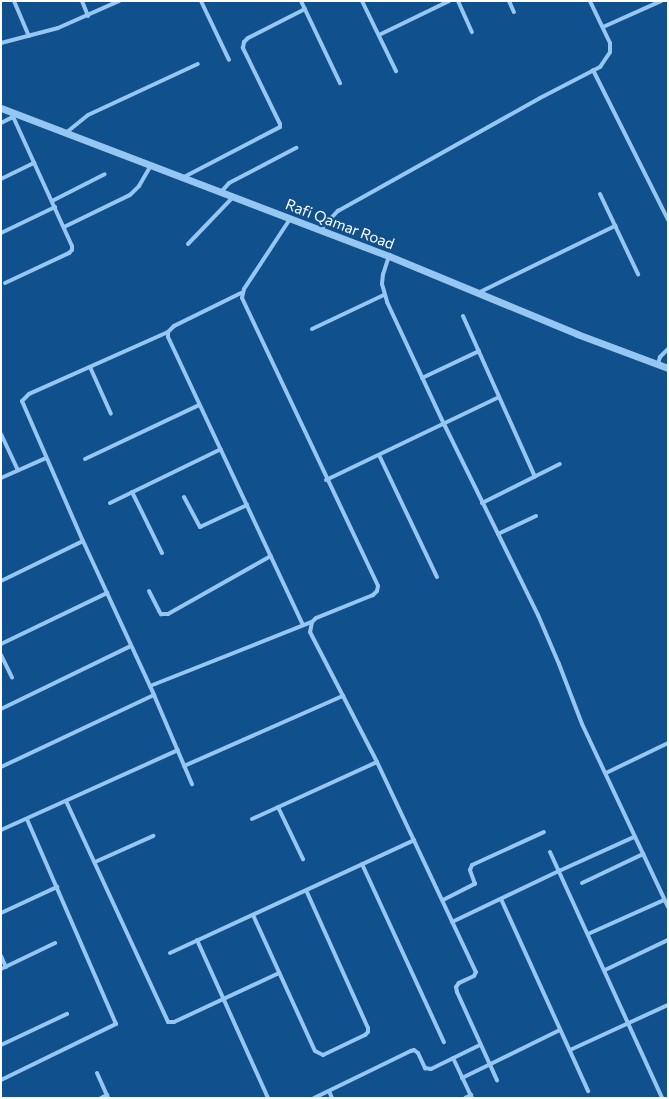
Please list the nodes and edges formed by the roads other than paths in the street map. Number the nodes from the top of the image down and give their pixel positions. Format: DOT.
graph roads {
  1 [pos="14,1"];
  2 [pos="82,1"];
  3 [pos="119,1"];
  4 [pos="201,1"];
  5 [pos="301,1"];
  6 [pos="362,1"];
  7 [pos="449,1"];
  8 [pos="458,1"];
  9 [pos="509,1"];
  10 [pos="590,1"];
  11 [pos="661,1"];
  12 [pos="305,9"];
  13 [pos="514,12"];
  14 [pos="88,16"];
  15 [pos="603,27"];
  16 [pos="472,32"];
  17 [pos="379,35"];
  18 [pos="29,36"];
  19 [pos="1,43"];
  20 [pos="229,60"];
  21 [pos="198,64"];
  22 [pos="594,70"];
  23 [pos="396,71"];
  24 [pos="340,83"];
  25 [pos="1,108"];
  26 [pos="12,114"];
  27 [pos="1,123"];
  28 [pos="67,132"];
  29 [pos="296,148"];
  30 [pos="34,163"];
  31 [pos="151,164"];
  32 [pos="105,174"];
  33 [pos="184,177"];
  34 [pos="1,179"];
  35 [pos="221,192"];
  36 [pos="600,194"];
  37 [pos="233,196"];
  38 [pos="52,201"];
  39 [pos="55,207"];
  40 [pos="290,219"];
  41 [pos="668,220"];
  42 [pos="615,226"];
  43 [pos="64,227"];
  44 [pos="321,229"];
  45 [pos="1,233"];
  46 [pos="188,244"];
  47 [pos="389,256"];
  48 [pos="638,274"];
  49 [pos="5,283"];
  50 [pos="241,293"];
  51 [pos="478,293"];
  52 [pos="384,295"];
  53 [pos="463,316"];
  54 [pos="312,329"];
  55 [pos="168,332"];
  56 [pos="668,349"];
  57 [pos="479,351"];
  58 [pos="658,364"];
  59 [pos="90,367"];
  60 [pos="668,368"];
  61 [pos="422,378"];
  62 [pos="499,397"];
  63 [pos="200,405"];
  64 [pos="111,414"];
  65 [pos="444,424"];
  66 [pos="1,434"];
  67 [pos="220,449"];
  68 [pos="379,455"];
  69 [pos="46,458"];
  70 [pos="85,459"];
  71 [pos="560,464"];
  72 [pos="18,470"];
  73 [pos="535,477"];
  74 [pos="1,478"];
  75 [pos="326,480"];
  76 [pos="132,492"];
  77 [pos="184,497"];
  78 [pos="110,503"];
  79 [pos="482,503"];
  80 [pos="247,505"];
  81 [pos="536,516"];
  82 [pos="498,534"];
  83 [pos="83,541"];
  84 [pos="162,553"];
  85 [pos="271,556"];
  86 [pos="437,577"];
  87 [pos="1,581"];
  88 [pos="149,591"];
  89 [pos="107,593"];
  90 [pos="312,622"];
  91 [pos="304,625"];
  92 [pos="1,644"];
  93 [pos="131,646"];
  94 [pos="1,654"];
  95 [pos="12,678"];
  96 [pos="150,686"];
  97 [pos="154,695"];
  98 [pos="343,696"];
  99 [pos="1,709"];
  100 [pos="668,743"];
  101 [pos="178,750"];
  102 [pos="377,762"];
  103 [pos="184,766"];
  104 [pos="1,767"];
  105 [pos="606,773"];
  106 [pos="192,784"];
  107 [pos="66,801"];
  108 [pos="278,807"];
  109 [pos="26,818"];
  110 [pos="252,819"];
  111 [pos="1,830"];
  112 [pos="544,832"];
  113 [pos="153,836"];
  114 [pos="634,837"];
  115 [pos="414,840"];
  116 [pos="550,852"];
  117 [pos="643,854"];
  118 [pos="303,859"];
  119 [pos="95,862"];
  120 [pos="362,864"];
  121 [pos="559,871"];
  122 [pos="582,883"];
  123 [pos="57,887"];
  124 [pos="306,890"];
  125 [pos="501,899"];
  126 [pos="443,900"];
  127 [pos="664,900"];
  128 [pos="668,907"];
  129 [pos="1,913"];
  130 [pos="253,915"];
  131 [pos="452,922"];
  132 [pos="588,934"];
  133 [pos="196,940"];
  134 [pos="668,940"];
  135 [pos="55,943"];
  136 [pos="170,952"];
  137 [pos="1,956"];
  138 [pos="3,968"];
  139 [pos="605,970"];
  140 [pos="279,973"];
  141 [pos="224,999"];
  142 [pos="668,1004"];
  143 [pos="67,1014"];
  144 [pos="629,1023"];
  145 [pos="560,1030"];
  146 [pos="444,1042"];
  147 [pos="1,1045"];
  148 [pos="480,1045"];
  149 [pos="570,1050"];
  150 [pos="453,1058"];
  151 [pos="489,1064"];
  152 [pos="97,1073"];
  153 [pos="462,1078"];
  154 [pos="1,1080"];
  155 [pos="496,1080"];
  156 [pos="329,1091"];
  157 [pos="588,1091"];
  158 [pos="108,1097"];
  159 [pos="472,1097"];
  160 [pos="101,1098"];
  161 [pos="268,1098"];
  162 [pos="314,1098"];
  163 [pos="332,1098"];
  164 [pos="465,1098"];
  165 [pos="662,1098"];
  1 -- 18 [label="street"];
  2 -- 14 [label="street"];
  3 -- 14 [label="street"];
  4 -- 20 [label="street"];
  5 -- 12 [label="street"];
  6 -- 17 [label="street"];
  7 -- 17 [label="street"];
  8 -- 16 [label="street"];
  9 -- 13 [label="street"];
  10 -- 15 [label="street"];
  11 -- 15 [label="street"];
  12 -- 24 [label="street"];
  12 -- 33 [label="street"];
  14 -- 18 [label="street"];
  15 -- 22 [label="street"];
  17 -- 23 [label="street"];
  18 -- 19 [label="street"];
  21 -- 28 [label="street"];
  22 -- 41 [label="street"];
  22 -- 44 [label="street"];
  25 -- 26 [label="street, Rafi Qamar Road"];
  26 -- 27 [label="street"];
  26 -- 28 [label="street, Rafi Qamar Road"];
  26 -- 30 [label="street"];
  28 -- 31 [label="street, Rafi Qamar Road"];
  29 -- 35 [label="street"];
  30 -- 34 [label="street"];
  30 -- 38 [label="street"];
  31 -- 33 [label="street, Rafi Qamar Road"];
  31 -- 43 [label="street"];
  32 -- 38 [label="street"];
  33 -- 35 [label="street, Rafi Qamar Road"];
  35 -- 37 [label="street, Rafi Qamar Road"];
  36 -- 42 [label="street"];
  37 -- 40 [label="street, Rafi Qamar Road"];
  37 -- 46 [label="street"];
  38 -- 39 [label="street"];
  39 -- 43 [label="street"];
  39 -- 45 [label="street"];
  40 -- 44 [label="street, Rafi Qamar Road"];
  40 -- 50 [label="street"];
  42 -- 48 [label="street"];
  42 -- 51 [label="street"];
  43 -- 49 [label="street"];
  44 -- 47 [label="street, Rafi Qamar Road"];
  47 -- 51 [label="street, Rafi Qamar Road"];
  47 -- 52 [label="street"];
  50 -- 55 [label="street"];
  50 -- 75 [label="street"];
  51 -- 58 [label="street, Rafi Qamar Road"];
  52 -- 54 [label="street"];
  52 -- 61 [label="street"];
  53 -- 57 [label="street"];
  55 -- 59 [label="street"];
  55 -- 63 [label="street"];
  56 -- 58 [label="street"];
  57 -- 61 [label="street"];
  57 -- 62 [label="street"];
  58 -- 60 [label="street, Rafi Qamar Road"];
  59 -- 64 [label="street"];
  59 -- 69 [label="street"];
  61 -- 65 [label="street"];
  62 -- 65 [label="street"];
  62 -- 73 [label="street"];
  63 -- 67 [label="street"];
  63 -- 70 [label="street"];
  65 -- 68 [label="street"];
  65 -- 79 [label="street"];
  66 -- 72 [label="street"];
  67 -- 76 [label="street"];
  67 -- 80 [label="street"];
  68 -- 75 [label="street"];
  68 -- 86 [label="street"];
  69 -- 72 [label="street"];
  69 -- 83 [label="street"];
  71 -- 73 [label="street"];
  72 -- 74 [label="street"];
  73 -- 79 [label="street"];
  75 -- 90 [label="street"];
  76 -- 78 [label="street"];
  76 -- 84 [label="street"];
  77 -- 80 [label="street"];
  79 -- 82 [label="street"];
  80 -- 85 [label="street"];
  81 -- 82 [label="street"];
  82 -- 105 [label="street"];
  83 -- 87 [label="street"];
  83 -- 89 [label="street"];
  85 -- 88 [label="street"];
  85 -- 91 [label="street"];
  89 -- 92 [label="street"];
  89 -- 93 [label="street"];
  90 -- 91 [label="street"];
  90 -- 98 [label="street"];
  91 -- 96 [label="street"];
  93 -- 96 [label="street"];
  93 -- 99 [label="street"];
  94 -- 95 [label="street"];
  96 -- 97 [label="street"];
  97 -- 101 [label="street"];
  97 -- 104 [label="street"];
  98 -- 102 [label="street"];
  98 -- 103 [label="street"];
  100 -- 105 [label="street"];
  101 -- 103 [label="street"];
  101 -- 107 [label="street"];
  102 -- 108 [label="street"];
  102 -- 115 [label="street"];
  103 -- 106 [label="street"];
  105 -- 114 [label="street"];
  107 -- 109 [label="street"];
  107 -- 119 [label="street"];
  108 -- 110 [label="street"];
  108 -- 118 [label="street"];
  109 -- 111 [label="street"];
  109 -- 123 [label="street"];
  112 -- 126 [label="street"];
  113 -- 119 [label="street"];
  114 -- 117 [label="street"];
  114 -- 121 [label="street"];
  115 -- 120 [label="street"];
  115 -- 126 [label="street"];
  116 -- 121 [label="street"];
  117 -- 122 [label="street"];
  117 -- 127 [label="street"];
  119 -- 141 [label="street"];
  120 -- 124 [label="street"];
  120 -- 146 [label="street"];
  121 -- 125 [label="street"];
  121 -- 132 [label="street"];
  123 -- 129 [label="street"];
  123 -- 154 [label="street"];
  124 -- 130 [label="street"];
  124 -- 140 [label="street"];
  125 -- 131 [label="street"];
  125 -- 145 [label="street"];
  126 -- 131 [label="street"];
  127 -- 128 [label="street"];
  127 -- 132 [label="street"];
  130 -- 133 [label="street"];
  130 -- 140 [label="street"];
  131 -- 148 [label="street"];
  132 -- 139 [label="street"];
  133 -- 136 [label="street"];
  133 -- 141 [label="street"];
  134 -- 139 [label="street"];
  135 -- 138 [label="street"];
  137 -- 138 [label="street"];
  139 -- 144 [label="street"];
  140 -- 141 [label="street"];
  141 -- 161 [label="street"];
  142 -- 144 [label="street"];
  143 -- 147 [label="street"];
  144 -- 149 [label="street"];
  144 -- 165 [label="street"];
  145 -- 149 [label="street"];
  145 -- 151 [label="street"];
  148 -- 150 [label="street"];
  148 -- 151 [label="street"];
  149 -- 157 [label="street"];
  150 -- 153 [label="street"];
  150 -- 156 [label="street"];
  151 -- 153 [label="street"];
  151 -- 155 [label="street"];
  152 -- 158 [label="street"];
  153 -- 159 [label="street"];
  156 -- 162 [label="street"];
  156 -- 163 [label="street"];
  158 -- 160 [label="street"];
  159 -- 164 [label="street"];
}
